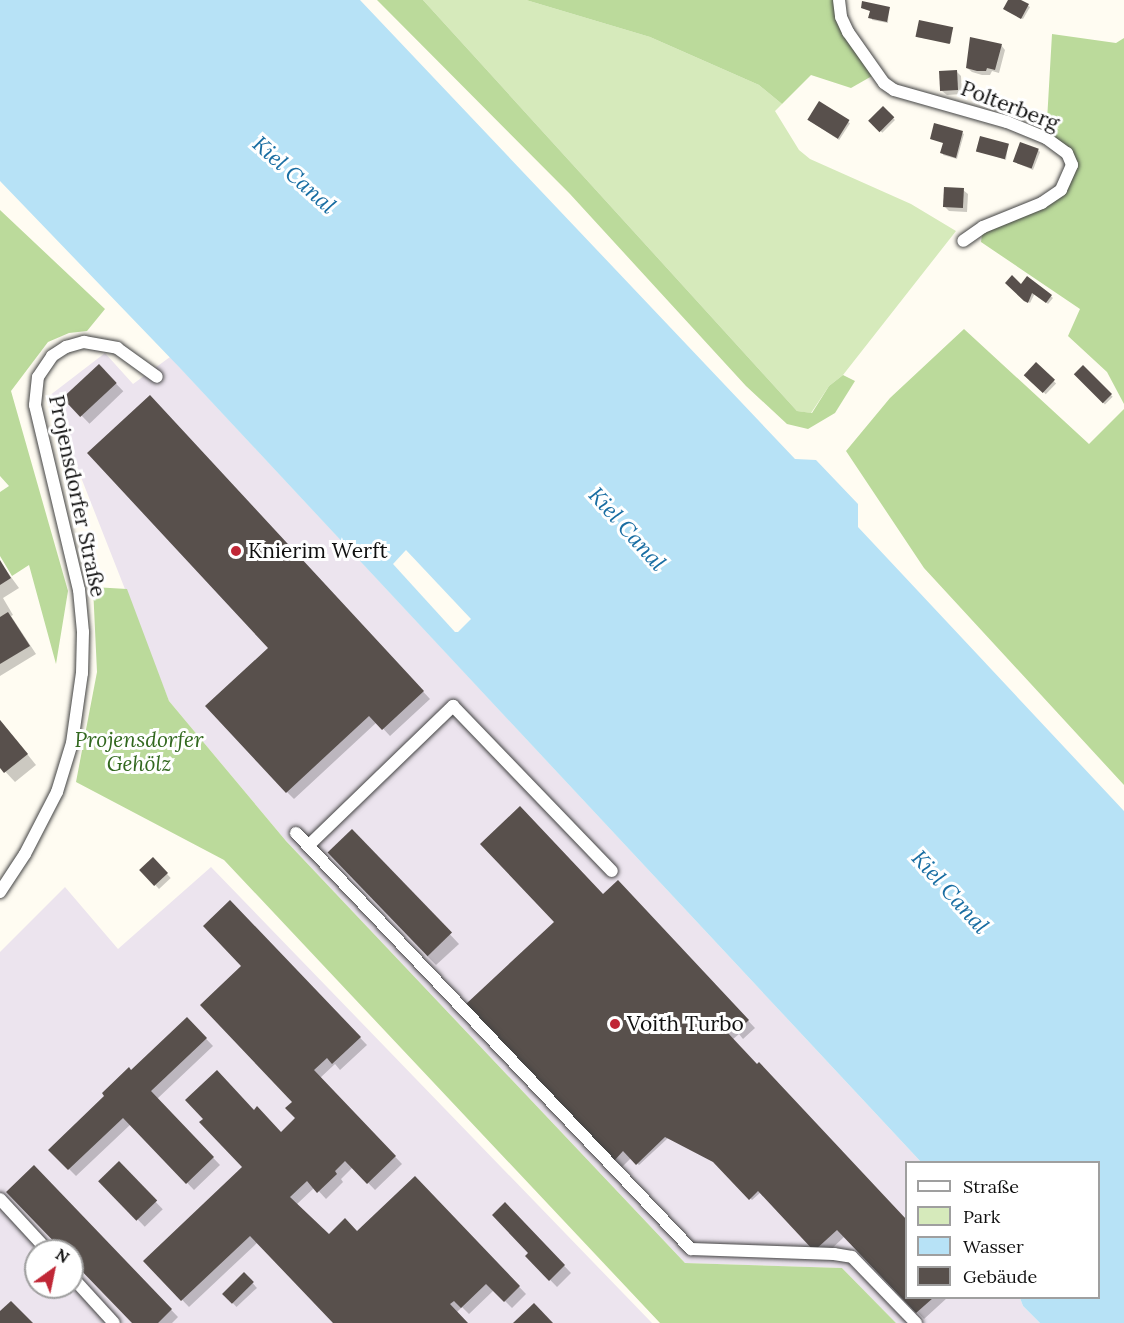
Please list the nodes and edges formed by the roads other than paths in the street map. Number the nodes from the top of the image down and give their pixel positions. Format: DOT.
graph roads {
  1 [pos="839,0"];
  2 [pos="963,241"];
  3 [pos="157,377"];
  4 [pos="296,833"];
  5 [pos="308,846"];
  6 [pos="612,871"];
  7 [pos="0,892"];
  8 [pos="0,1199"];
  9 [pos="37,1239"];
  10 [pos="84,1290"];
  11 [pos="114,1323"];
  12 [pos="916,1323"];
  1 -- 2 [label="street, Polterberg"];
  3 -- 7 [label="street, Projensdorfer Straße"];
  4 -- 5 [label="street"];
  5 -- 6 [label="street"];
  5 -- 12 [label="street"];
  8 -- 9 [label="street"];
  10 -- 11 [label="street"];
}
